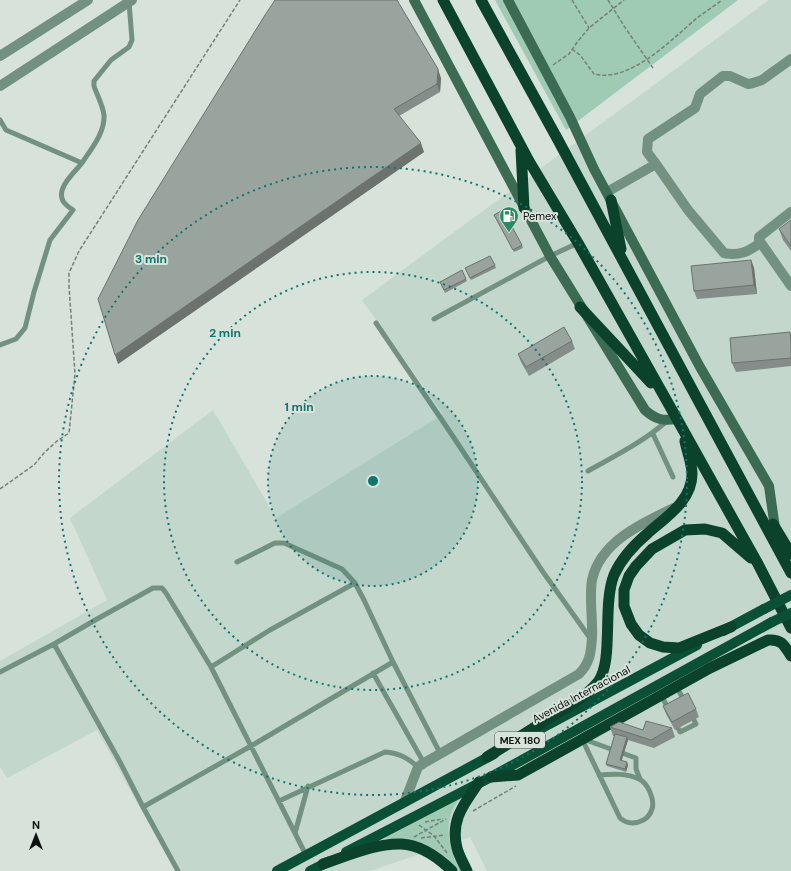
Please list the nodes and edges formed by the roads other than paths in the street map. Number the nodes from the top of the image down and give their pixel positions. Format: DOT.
graph roads {
  1 [pos="88,0"];
  2 [pos="414,0"];
  3 [pos="443,0"];
  4 [pos="481,0"];
  5 [pos="508,0"];
  6 [pos="130,1"];
  7 [pos="0,56"];
  8 [pos="791,59"];
  9 [pos="0,86"];
  10 [pos="0,120"];
  11 [pos="521,145"];
  12 [pos="82,162"];
  13 [pos="656,164"];
  14 [pos="609,196"];
  15 [pos="524,208"];
  16 [pos="791,212"];
  17 [pos="578,243"];
  18 [pos="760,243"];
  19 [pos="550,256"];
  20 [pos="623,259"];
  21 [pos="791,286"];
  22 [pos="580,307"];
  23 [pos="434,319"];
  24 [pos="376,323"];
  25 [pos="0,345"];
  26 [pos="664,397"];
  27 [pos="675,422"];
  28 [pos="653,434"];
  29 [pos="588,471"];
  30 [pos="737,472"];
  31 [pos="673,477"];
  32 [pos="679,506"];
  33 [pos="775,528"];
  34 [pos="791,554"];
  35 [pos="237,562"];
  36 [pos="758,564"];
  37 [pos="791,573"];
  38 [pos="355,583"];
  39 [pos="791,595"];
  40 [pos="791,612"];
  41 [pos="731,627"];
  42 [pos="791,628"];
  43 [pos="592,640"];
  44 [pos="54,644"];
  45 [pos="791,656"];
  46 [pos="393,662"];
  47 [pos="211,667"];
  48 [pos="0,672"];
  49 [pos="373,673"];
  50 [pos="676,686"];
  51 [pos="661,695"];
  52 [pos="686,705"];
  53 [pos="690,712"];
  54 [pos="582,739"];
  55 [pos="251,746"];
  56 [pos="440,753"];
  57 [pos="488,757"];
  58 [pos="421,765"];
  59 [pos="599,775"];
  60 [pos="491,777"];
  61 [pos="640,779"];
  62 [pos="480,782"];
  63 [pos="308,786"];
  64 [pos="405,801"];
  65 [pos="279,802"];
  66 [pos="143,807"];
  67 [pos="295,833"];
  68 [pos="306,855"];
  69 [pos="324,864"];
  70 [pos="178,871"];
  71 [pos="277,871"];
  72 [pos="310,871"];
  73 [pos="452,871"];
  74 [pos="467,871"];
  1 -- 7 [label="street"];
  2 -- 15 [label="main road"];
  3 -- 11 [label="highway"];
  4 -- 20 [label="highway"];
  5 -- 14 [label="main road"];
  6 -- 9 [label="street"];
  6 -- 12 [label="lane"];
  8 -- 13 [label="street"];
  10 -- 12 [label="lane"];
  11 -- 15 [label="highway"];
  11 -- 17 [label="highway"];
  12 -- 25 [label="lane"];
  13 -- 14 [label="street"];
  13 -- 18 [label="street"];
  14 -- 20 [label="highway"];
  14 -- 33 [label="main road"];
  15 -- 19 [label="main road"];
  16 -- 18 [label="street"];
  17 -- 19 [label="lane"];
  17 -- 26 [label="highway"];
  18 -- 21 [label="street"];
  19 -- 22 [label="main road"];
  19 -- 23 [label="lane"];
  20 -- 30 [label="highway"];
  22 -- 26 [label="highway"];
  22 -- 27 [label="main road"];
  24 -- 43 [label="lane"];
  26 -- 27 [label="highway"];
  27 -- 28 [label="lane"];
  27 -- 32 [label="highway"];
  27 -- 36 [label="highway"];
  28 -- 29 [label="lane"];
  28 -- 31 [label="lane"];
  30 -- 33 [label="highway"];
  30 -- 37 [label="highway"];
  32 -- 43 [label="street"];
  32 -- 57 [label="highway"];
  33 -- 34 [label="highway"];
  35 -- 38 [label="lane"];
  36 -- 41 [label="highway"];
  36 -- 42 [label="highway"];
  38 -- 46 [label="lane"];
  38 -- 47 [label="lane"];
  39 -- 41 [label="main road, Avenida Internacional / MEX 180, bridge"];
  40 -- 60 [label="main road, MEX 180, bridge"];
  41 -- 57 [label="main road, Avenida Internacional / MEX 180"];
  43 -- 56 [label="street"];
  44 -- 47 [label="lane"];
  44 -- 48 [label="lane"];
  44 -- 66 [label="lane"];
  45 -- 50 [label="highway"];
  46 -- 49 [label="lane"];
  46 -- 56 [label="lane"];
  47 -- 55 [label="lane"];
  49 -- 55 [label="lane"];
  49 -- 58 [label="lane"];
  50 -- 51 [label="highway"];
  50 -- 52 [label="lane"];
  51 -- 53 [label="lane"];
  51 -- 54 [label="highway"];
  54 -- 59 [label="lane"];
  54 -- 60 [label="highway"];
  54 -- 61 [label="lane"];
  55 -- 65 [label="lane"];
  55 -- 66 [label="lane"];
  56 -- 58 [label="street"];
  57 -- 64 [label="main road, Avenida Internacional / MEX 180"];
  58 -- 63 [label="lane"];
  58 -- 64 [label="street"];
  59 -- 61 [label="lane"];
  59 -- 61 [label="lane"];
  60 -- 62 [label="main road, MEX 180"];
  62 -- 69 [label="main road, MEX 180"];
  62 -- 74 [label="highway"];
  63 -- 65 [label="lane"];
  63 -- 67 [label="lane"];
  64 -- 68 [label="main road, Avenida Internacional / MEX 180"];
  65 -- 67 [label="lane"];
  66 -- 70 [label="lane"];
  67 -- 68 [label="lane"];
  68 -- 71 [label="main road, Avenida Internacional / MEX 180"];
  69 -- 72 [label="main road, MEX 180"];
  69 -- 73 [label="highway"];
}
